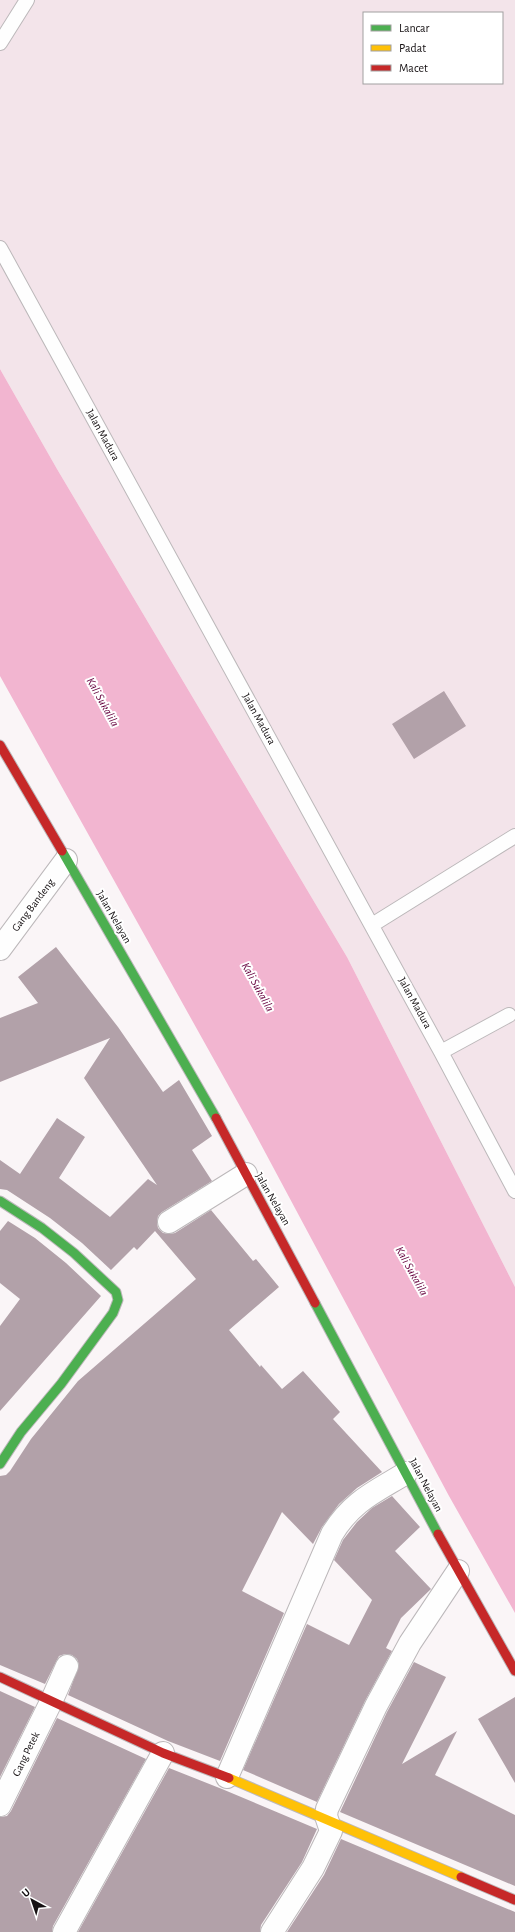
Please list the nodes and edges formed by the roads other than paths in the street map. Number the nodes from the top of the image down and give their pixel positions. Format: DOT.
graph roads {
  1 [pos="27,0"];
  2 [pos="0,43"];
  3 [pos="0,248"];
  4 [pos="0,745"];
  5 [pos="515,836"];
  6 [pos="66,860"];
  7 [pos="372,926"];
  8 [pos="0,949"];
  9 [pos="509,1015"];
  10 [pos="441,1052"];
  11 [pos="246,1174"];
  12 [pos="515,1191"];
  13 [pos="0,1200"];
  14 [pos="169,1222"];
  15 [pos="0,1464"];
  16 [pos="406,1472"];
  17 [pos="458,1571"];
  18 [pos="67,1666"];
  19 [pos="515,1671"];
  20 [pos="0,1677"];
  21 [pos="51,1702"];
  22 [pos="163,1753"];
  23 [pos="227,1777"];
  24 [pos="0,1805"];
  25 [pos="327,1820"];
  26 [pos="515,1900"];
  27 [pos="64,1932"];
  28 [pos="272,1932"];
  1 -- 2 [label="lane"];
  3 -- 7 [label="lane, Jalan Madura"];
  4 -- 6 [label="street, Jalan Nelayan"];
  5 -- 7 [label="lane"];
  6 -- 8 [label="street, Gang Bandeng"];
  6 -- 11 [label="street, Jalan Nelayan"];
  7 -- 10 [label="lane, Jalan Madura"];
  9 -- 10 [label="lane"];
  10 -- 12 [label="lane, Jalan Madura"];
  11 -- 14 [label="street"];
  11 -- 16 [label="street, Jalan Nelayan"];
  13 -- 15 [label="street"];
  16 -- 17 [label="street, Jalan Nelayan"];
  16 -- 23 [label="street"];
  17 -- 19 [label="street, Jalan Nelayan"];
  17 -- 25 [label="street"];
  18 -- 21 [label="street, Gang Petek"];
  20 -- 21 [label="street"];
  21 -- 22 [label="street"];
  21 -- 24 [label="street, Gang Petek"];
  22 -- 23 [label="street"];
  22 -- 27 [label="street"];
  23 -- 25 [label="street"];
  25 -- 26 [label="street"];
  25 -- 28 [label="street"];
}
